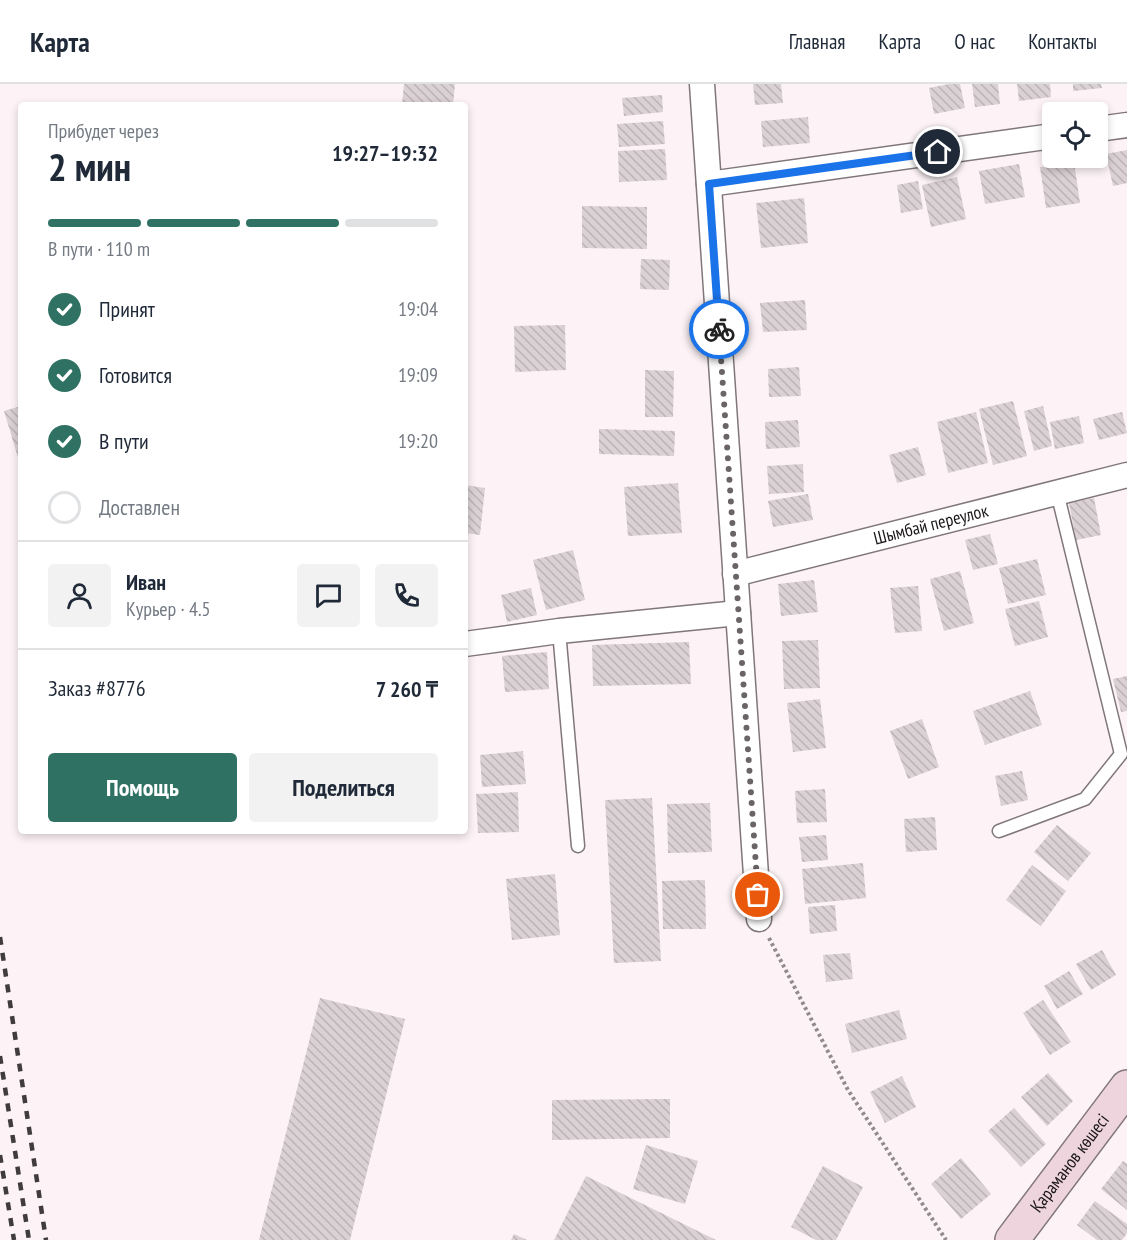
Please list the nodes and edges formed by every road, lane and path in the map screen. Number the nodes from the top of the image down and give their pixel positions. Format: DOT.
graph roads {
  1 [pos="702,84"];
  2 [pos="1127,125"];
  3 [pos="1108,128"];
  4 [pos="1042,138"];
  5 [pos="709,184"];
  6 [pos="1127,475"];
  7 [pos="1057,492"];
  8 [pos="735,574"];
  9 [pos="738,613"];
  10 [pos="559,631"];
  11 [pos="468,644"];
  12 [pos="999,831"];
  13 [pos="578,846"];
  14 [pos="759,919"];
  15 [pos="1127,1087"];
  16 [pos="946,1240"];
  17 [pos="1012,1240"];
  1 -- 5 [label="street"];
  2 -- 3 [label="street"];
  4 -- 5 [label="street"];
  5 -- 8 [label="street"];
  6 -- 7 [label="street, Шымбай переулок"];
  7 -- 8 [label="street, Шымбай переулок"];
  7 -- 12 [label="lane"];
  8 -- 9 [label="street"];
  9 -- 10 [label="street"];
  9 -- 14 [label="street"];
  10 -- 11 [label="street"];
  10 -- 13 [label="lane"];
  14 -- 16 [label="path"];
  15 -- 17 [label="main road, Қараманов көшесі"];
}
